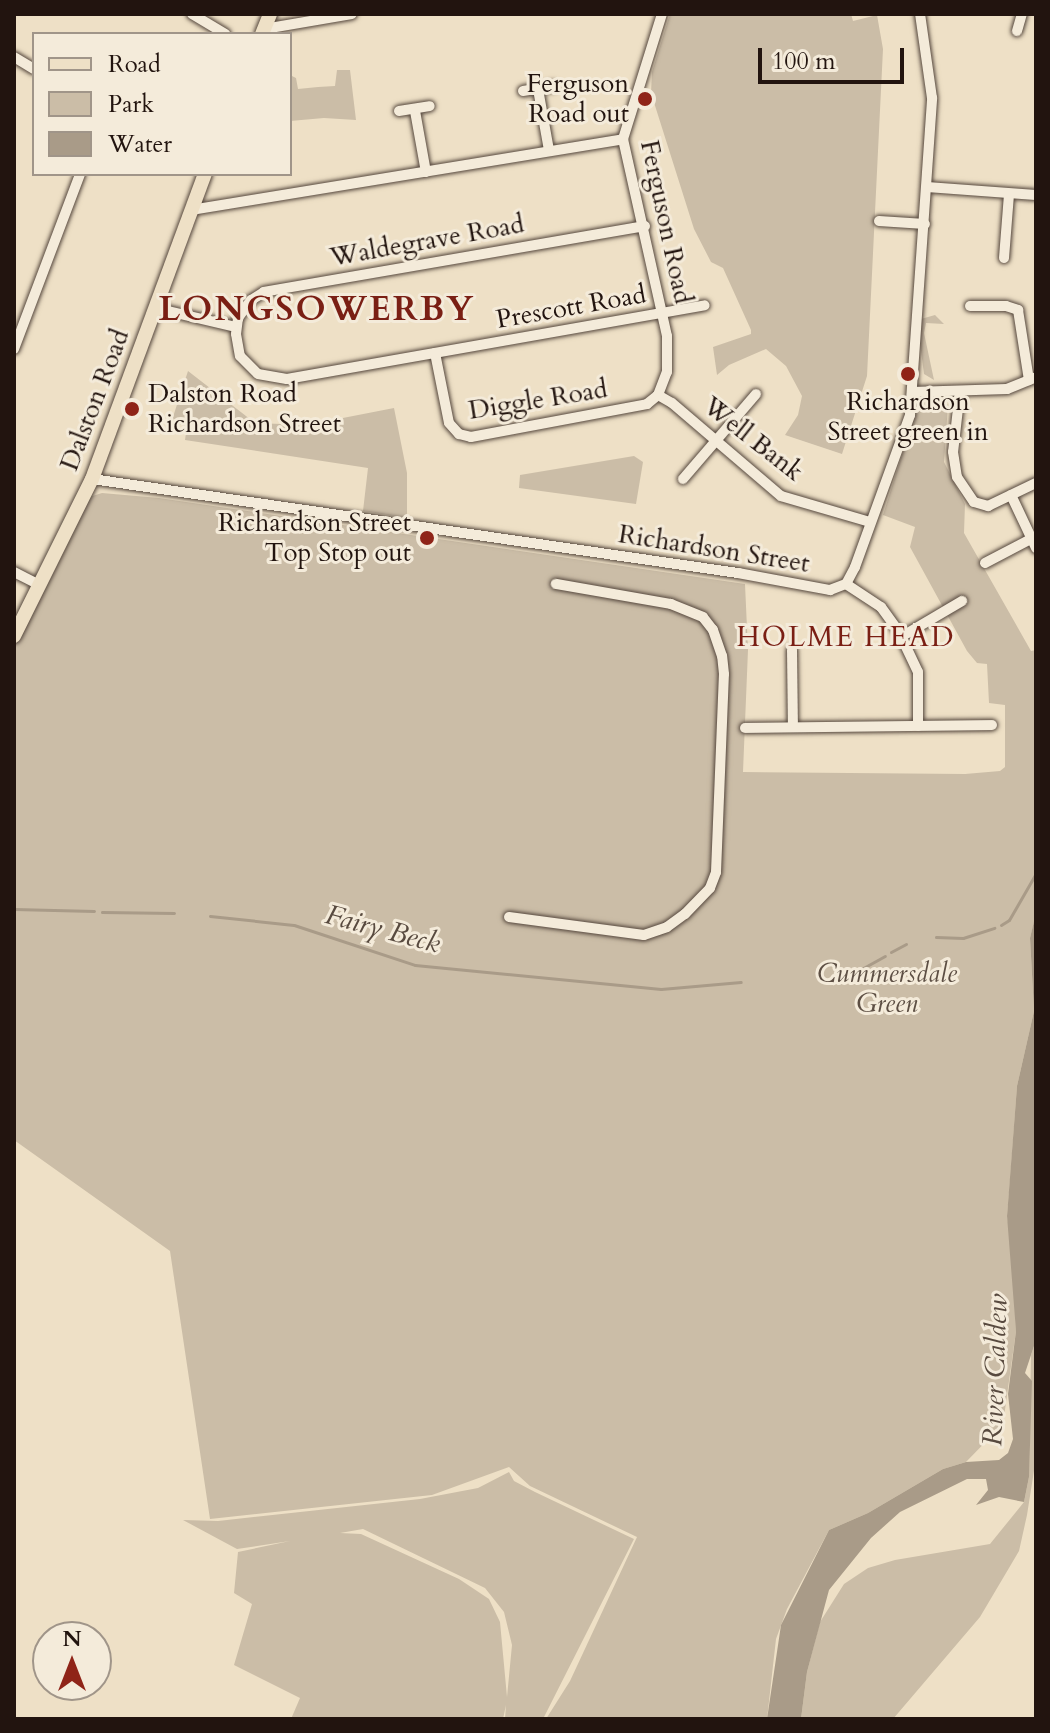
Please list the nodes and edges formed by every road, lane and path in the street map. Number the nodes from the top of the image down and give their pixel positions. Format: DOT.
graph roads {
  1 [pos="192,14"];
  2 [pos="270,14"];
  3 [pos="352,14"];
  4 [pos="662,14"];
  5 [pos="920,14"];
  6 [pos="1022,14"];
  7 [pos="1017,31"];
  8 [pos="222,32"];
  9 [pos="263,32"];
  10 [pos="14,57"];
  11 [pos="32,68"];
  12 [pos="554,86"];
  13 [pos="538,89"];
  14 [pos="523,91"];
  15 [pos="430,106"];
  16 [pos="399,111"];
  17 [pos="415,111"];
  18 [pos="623,139"];
  19 [pos="549,150"];
  20 [pos="426,172"];
  21 [pos="79,176"];
  22 [pos="204,176"];
  23 [pos="927,187"];
  24 [pos="1009,194"];
  25 [pos="1036,195"];
  26 [pos="191,210"];
  27 [pos="879,221"];
  28 [pos="925,224"];
  29 [pos="645,226"];
  30 [pos="1004,258"];
  31 [pos="705,305"];
  32 [pos="970,306"];
  33 [pos="155,308"];
  34 [pos="663,313"];
  35 [pos="236,327"];
  36 [pos="14,349"];
  37 [pos="435,353"];
  38 [pos="1032,378"];
  39 [pos="960,391"];
  40 [pos="912,392"];
  41 [pos="756,394"];
  42 [pos="658,395"];
  43 [pos="716,439"];
  44 [pos="92,479"];
  45 [pos="683,479"];
  46 [pos="1036,483"];
  47 [pos="1011,495"];
  48 [pos="870,522"];
  49 [pos="1034,543"];
  50 [pos="985,563"];
  51 [pos="14,572"];
  52 [pos="556,584"];
  53 [pos="846,584"];
  54 [pos="40,585"];
  55 [pos="962,601"];
  56 [pos="14,636"];
  57 [pos="901,637"];
  58 [pos="792,650"];
  59 [pos="992,725"];
  60 [pos="918,726"];
  61 [pos="793,727"];
  62 [pos="745,728"];
  63 [pos="509,917"];
  1 -- 8 [label="street"];
  2 -- 9 [label="main road"];
  3 -- 9 [label="street"];
  4 -- 18 [label="street, Ferguson Road"];
  5 -- 23 [label="street, Richardson Street"];
  6 -- 7 [label="street"];
  10 -- 11 [label="street"];
  12 -- 13 [label="street"];
  13 -- 14 [label="street"];
  13 -- 19 [label="street"];
  15 -- 17 [label="street"];
  16 -- 17 [label="street"];
  17 -- 20 [label="street"];
  18 -- 19 [label="street"];
  18 -- 29 [label="street, Ferguson Road"];
  19 -- 20 [label="street"];
  20 -- 26 [label="street"];
  21 -- 36 [label="street"];
  22 -- 26 [label="main road, Dalston Road"];
  23 -- 24 [label="street"];
  23 -- 28 [label="street, Richardson Street"];
  24 -- 25 [label="street"];
  24 -- 30 [label="street"];
  26 -- 33 [label="main road, Dalston Road"];
  27 -- 28 [label="street"];
  28 -- 40 [label="street, Richardson Street"];
  29 -- 34 [label="street, Ferguson Road"];
  29 -- 35 [label="street, Waldegrave Road"];
  31 -- 34 [label="street, Prescott Road"];
  32 -- 38 [label="street"];
  33 -- 35 [label="street"];
  33 -- 44 [label="main road, Dalston Road"];
  34 -- 37 [label="street, Prescott Road"];
  34 -- 42 [label="street, Ferguson Road"];
  35 -- 37 [label="street, Prescott Road"];
  37 -- 42 [label="street, Diggle Road"];
  38 -- 39 [label="street"];
  39 -- 40 [label="street"];
  39 -- 47 [label="street"];
  40 -- 48 [label="street, Richardson Street"];
  41 -- 43 [label="street"];
  42 -- 43 [label="street, Well Bank"];
  43 -- 45 [label="street"];
  43 -- 48 [label="street, Well Bank"];
  44 -- 53 [label="street, Richardson Street"];
  44 -- 54 [label="main road, Dalston Road"];
  46 -- 47 [label="street"];
  47 -- 49 [label="street"];
  48 -- 53 [label="street, Richardson Street"];
  49 -- 50 [label="street"];
  51 -- 54 [label="street"];
  52 -- 63 [label="street"];
  53 -- 57 [label="street"];
  54 -- 56 [label="main road, Dalston Road"];
  55 -- 57 [label="street"];
  57 -- 60 [label="street"];
  58 -- 61 [label="street"];
  59 -- 60 [label="street"];
  60 -- 61 [label="street"];
  61 -- 62 [label="street"];
}
